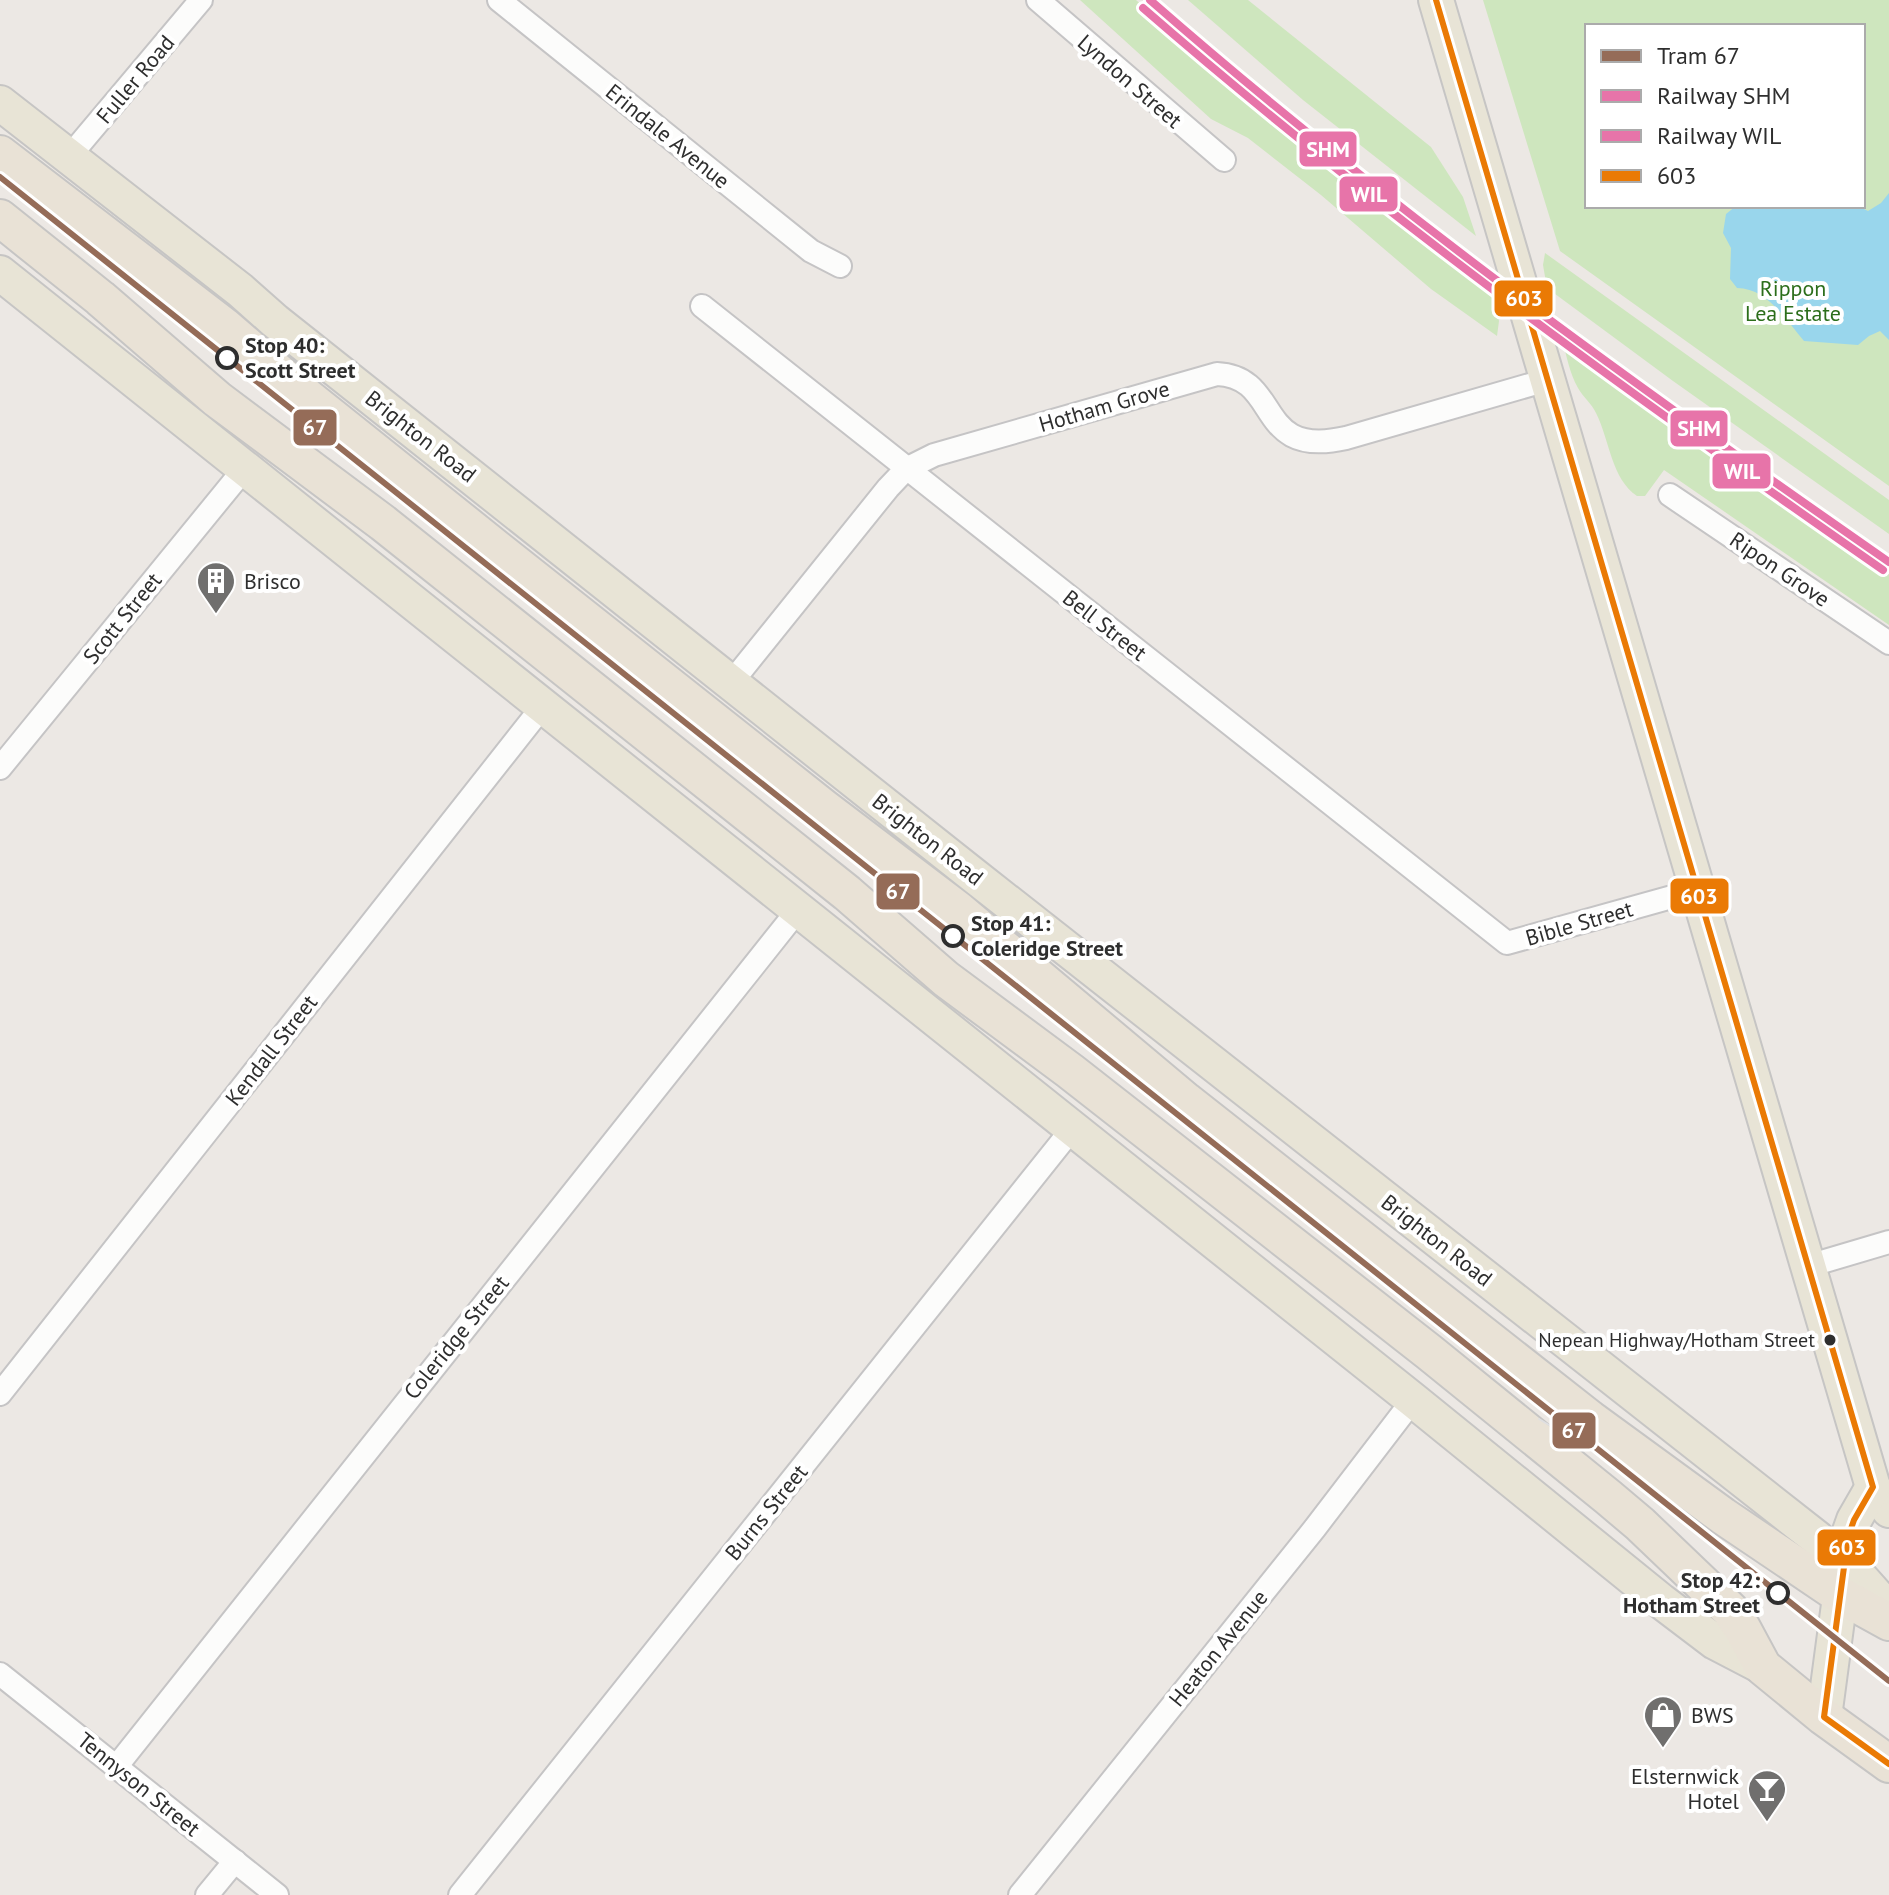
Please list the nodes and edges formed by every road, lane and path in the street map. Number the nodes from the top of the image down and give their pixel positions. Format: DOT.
graph roads {
  1 [pos="201,0"];
  2 [pos="499,0"];
  3 [pos="1038,0"];
  4 [pos="1436,0"];
  5 [pos="0,103"];
  6 [pos="0,154"];
  7 [pos="68,158"];
  8 [pos="1224,160"];
  9 [pos="0,218"];
  10 [pos="840,266"];
  11 [pos="0,273"];
  12 [pos="702,306"];
  13 [pos="1547,380"];
  14 [pos="245,468"];
  15 [pos="906,469"];
  16 [pos="1670,495"];
  17 [pos="504,555"];
  18 [pos="367,566"];
  19 [pos="585,566"];
  20 [pos="471,593"];
  21 [pos="1889,643"];
  22 [pos="731,683"];
  23 [pos="543,706"];
  24 [pos="684,762"];
  25 [pos="0,768"];
  26 [pos="720,847"];
  27 [pos="1697,890"];
  28 [pos="798,910"];
  29 [pos="1048,934"];
  30 [pos="1507,943"];
  31 [pos="1068,1003"];
  32 [pos="1072,1129"];
  33 [pos="1264,1160"];
  34 [pos="1148,1188"];
  35 [pos="1231,1198"];
  36 [pos="1889,1242"];
  37 [pos="1808,1266"];
  38 [pos="0,1394"];
  39 [pos="1413,1400"];
  40 [pos="1884,1493"];
  41 [pos="1842,1578"];
  42 [pos="1889,1610"];
  43 [pos="1889,1622"];
  44 [pos="1763,1667"];
  45 [pos="0,1674"];
  46 [pos="1824,1717"];
  47 [pos="1889,1764"];
  48 [pos="116,1767"];
  49 [pos="235,1861"];
  50 [pos="207,1895"];
  51 [pos="277,1895"];
  52 [pos="460,1895"];
  53 [pos="1020,1895"];
  1 -- 7 [label="street, Fuller Road"];
  2 -- 10 [label="street, Erindale Avenue"];
  3 -- 8 [label="street, Lyndon Street"];
  4 -- 13 [label="main road"];
  5 -- 7 [label="main road, Brighton Road"];
  6 -- 17 [label="highway, Brighton Road"];
  7 -- 19 [label="main road, Brighton Road"];
  9 -- 20 [label="highway"];
  11 -- 14 [label="main road"];
  12 -- 15 [label="street, Bell Street"];
  13 -- 15 [label="street, Hotham Grove"];
  13 -- 27 [label="main road"];
  14 -- 18 [label="main road"];
  14 -- 25 [label="street, Scott Street"];
  15 -- 22 [label="street, Hotham Grove"];
  15 -- 30 [label="street, Bell Street"];
  16 -- 21 [label="street, Ripon Grove"];
  17 -- 19 [label="main road"];
  17 -- 20 [label="highway"];
  17 -- 31 [label="highway, Brighton Road"];
  18 -- 20 [label="main road"];
  18 -- 23 [label="main road"];
  19 -- 22 [label="main road, Brighton Road"];
  20 -- 24 [label="highway"];
  22 -- 29 [label="main road, Brighton Road"];
  23 -- 26 [label="main road"];
  23 -- 38 [label="street, Kendall Street"];
  24 -- 26 [label="main road"];
  24 -- 35 [label="highway"];
  26 -- 28 [label="main road"];
  27 -- 30 [label="street, Bible Street"];
  27 -- 37 [label="main road"];
  28 -- 32 [label="main road"];
  28 -- 48 [label="street, Coleridge Street"];
  29 -- 31 [label="main road"];
  29 -- 41 [label="main road, Brighton Road"];
  31 -- 33 [label="highway, Brighton Road"];
  32 -- 34 [label="main road"];
  32 -- 52 [label="street, Burns Street"];
  33 -- 35 [label="highway"];
  33 -- 41 [label="highway, Brighton Road"];
  34 -- 35 [label="main road"];
  34 -- 39 [label="main road"];
  35 -- 44 [label="highway"];
  36 -- 37 [label="street"];
  37 -- 40 [label="main road"];
  39 -- 44 [label="main road"];
  39 -- 53 [label="street, Heaton Avenue"];
  40 -- 41 [label="main road"];
  41 -- 42 [label="main road, Brighton Road"];
  41 -- 43 [label="highway, Brighton Road"];
  41 -- 46 [label="main road"];
  44 -- 46 [label="highway"];
  45 -- 48 [label="street, Tennyson Street"];
  46 -- 47 [label="highway"];
  48 -- 49 [label="street, Tennyson Street"];
  49 -- 50 [label="street"];
  49 -- 51 [label="street, Tennyson Street"];
}
